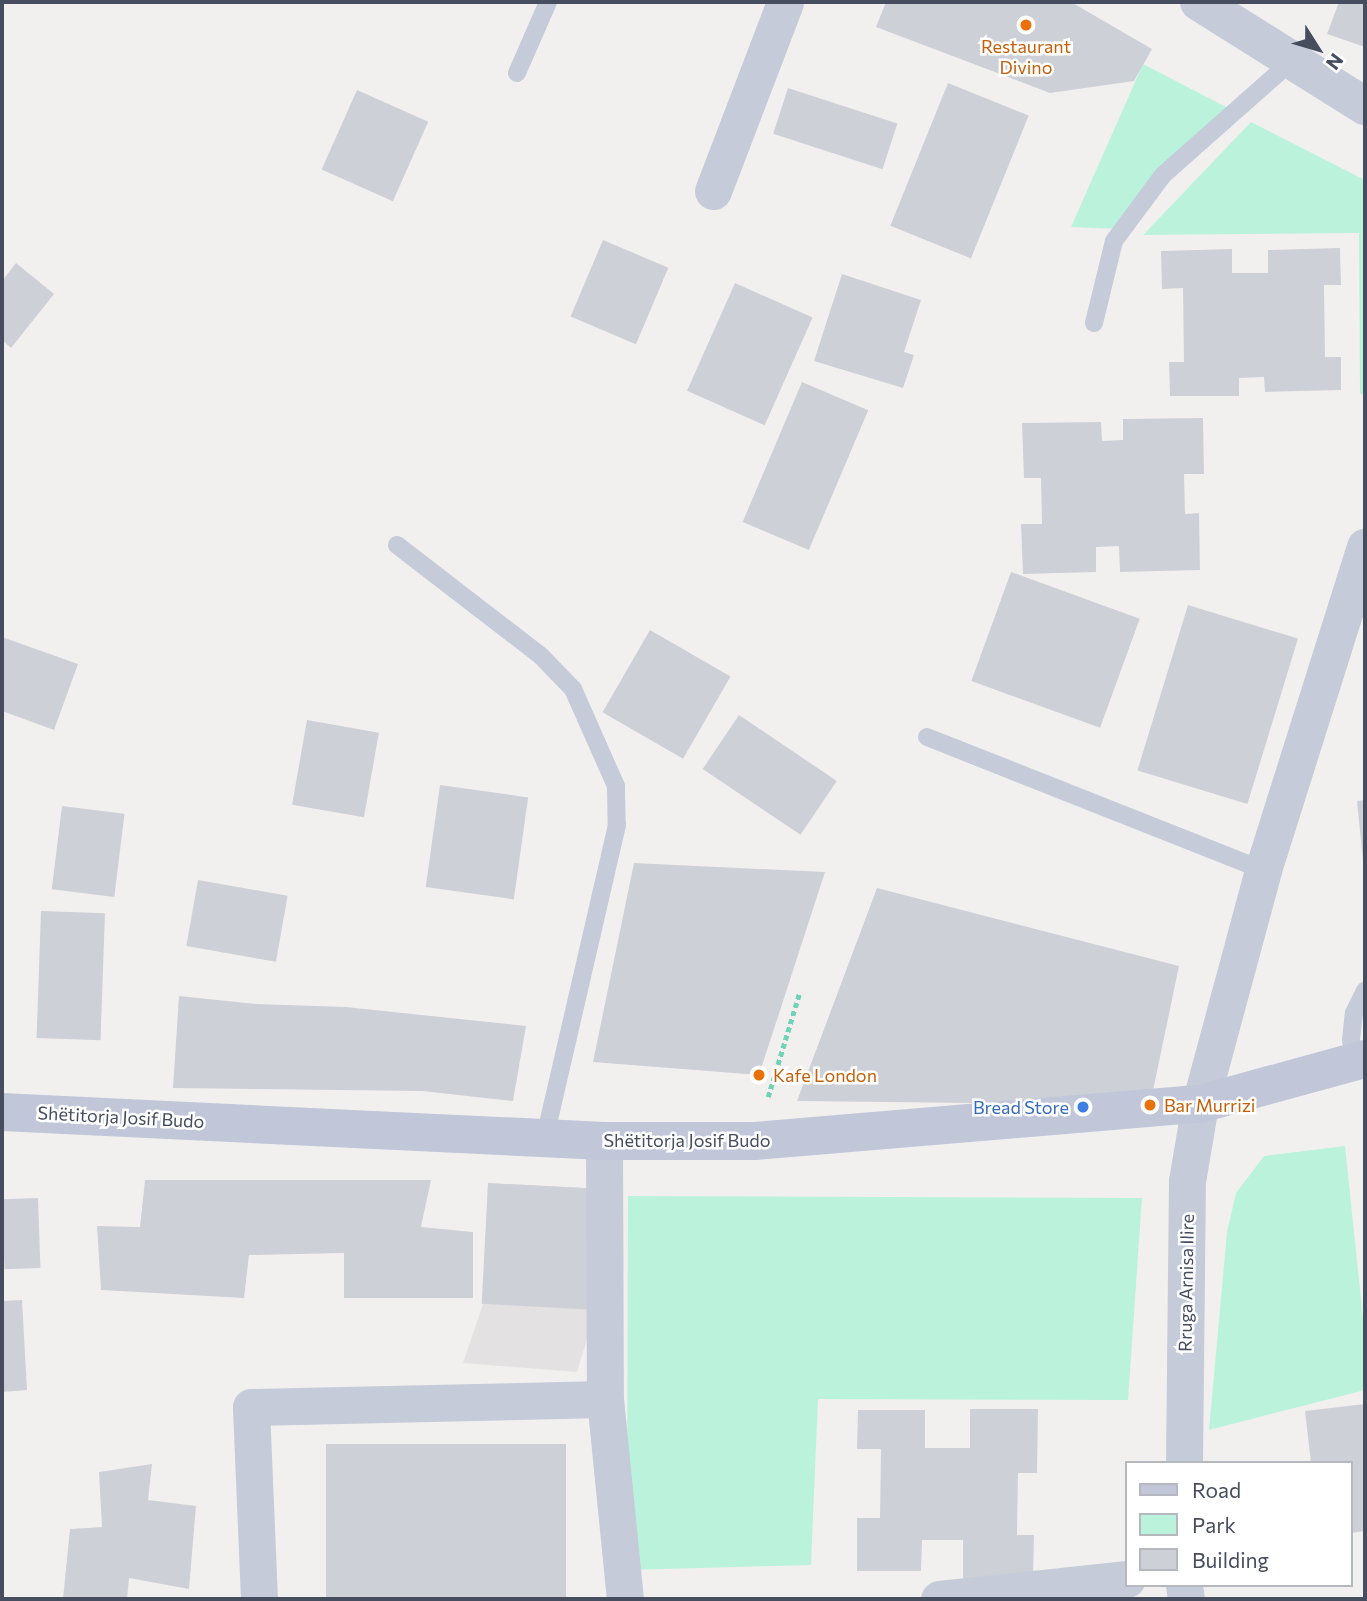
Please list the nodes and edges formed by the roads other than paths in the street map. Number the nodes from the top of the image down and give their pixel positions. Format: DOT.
graph roads {
  1 [pos="548,2"];
  2 [pos="785,2"];
  3 [pos="1199,2"];
  4 [pos="1293,60"];
  5 [pos="517,73"];
  6 [pos="1365,106"];
  7 [pos="713,191"];
  8 [pos="1094,323"];
  9 [pos="397,545"];
  10 [pos="1365,547"];
  11 [pos="927,737"];
  12 [pos="1263,870"];
  13 [pos="1365,990"];
  14 [pos="1360,1060"];
  15 [pos="1200,1104"];
  16 [pos="2,1112"];
  17 [pos="545,1138"];
  18 [pos="604,1140"];
  19 [pos="605,1399"];
  20 [pos="1184,1461"];
  21 [pos="1126,1579"];
  22 [pos="259,1599"];
  23 [pos="625,1599"];
  24 [pos="939,1599"];
  1 -- 5 [label="lane"];
  2 -- 7 [label="street"];
  3 -- 4 [label="street"];
  4 -- 6 [label="street"];
  4 -- 8 [label="lane"];
  9 -- 17 [label="lane"];
  10 -- 12 [label="street, Rruga Arnisa Ilire"];
  11 -- 12 [label="lane"];
  12 -- 15 [label="street, Rruga Arnisa Ilire"];
  13 -- 14 [label="lane"];
  14 -- 15 [label="main road, Shëtitorja Josif Budo"];
  15 -- 18 [label="main road, Shëtitorja Josif Budo"];
  15 -- 20 [label="street, Rruga Arnisa Ilire"];
  16 -- 17 [label="main road, Shëtitorja Josif Budo"];
  17 -- 18 [label="main road, Shëtitorja Josif Budo"];
  18 -- 19 [label="street"];
  19 -- 22 [label="street"];
  19 -- 23 [label="street"];
  21 -- 24 [label="street"];
}
